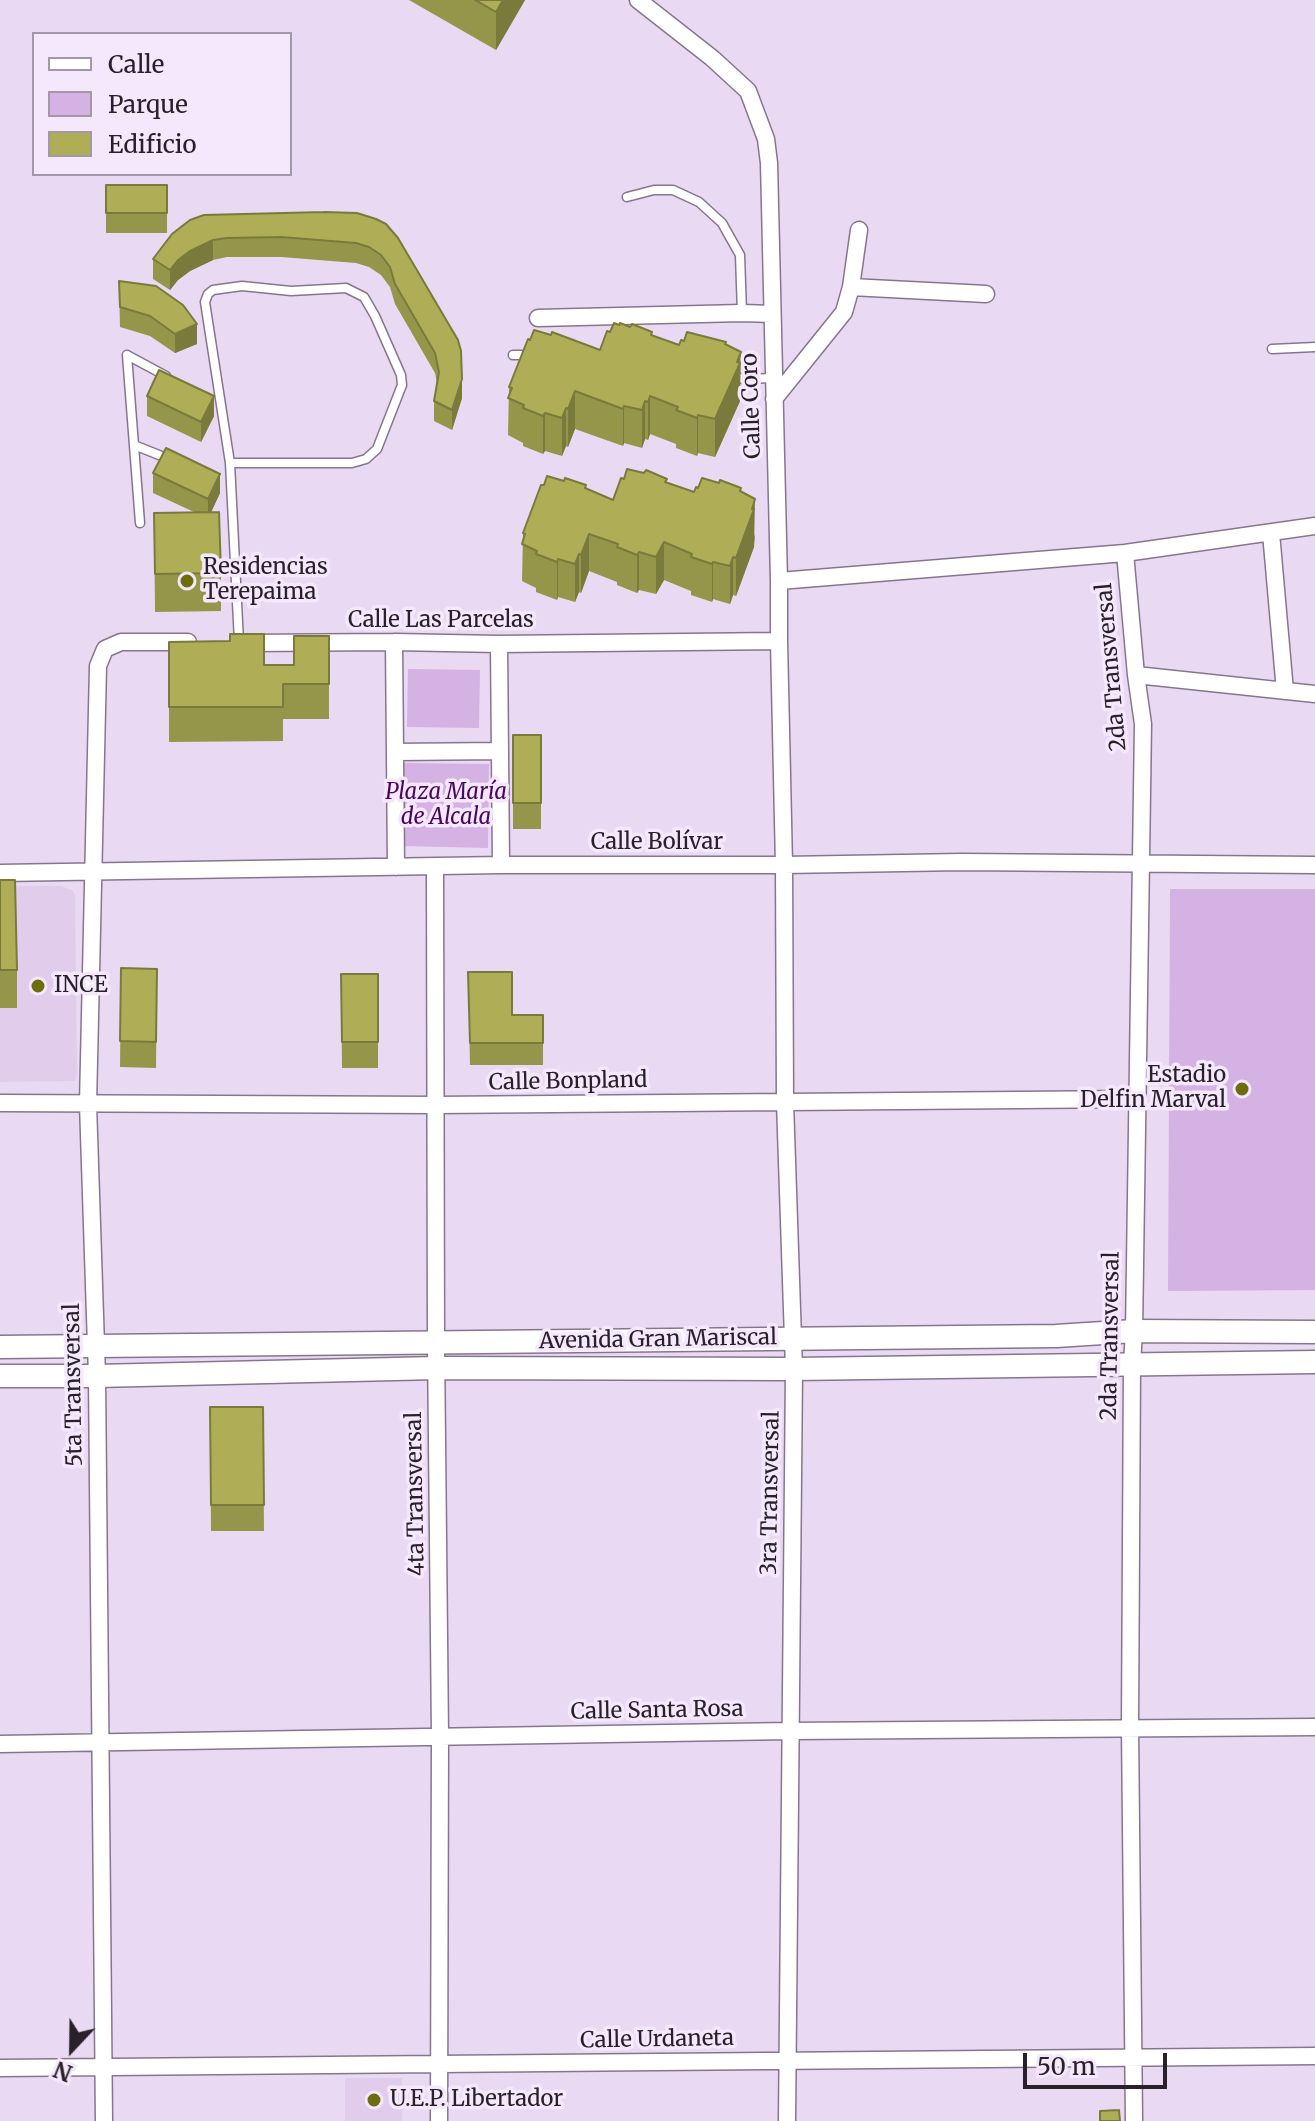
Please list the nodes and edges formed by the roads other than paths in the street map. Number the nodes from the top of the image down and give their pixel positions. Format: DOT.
graph roads {
  1 [pos="638,0"];
  2 [pos="627,197"];
  3 [pos="859,230"];
  4 [pos="851,287"];
  5 [pos="986,294"];
  6 [pos="742,313"];
  7 [pos="772,314"];
  8 [pos="538,318"];
  9 [pos="201,330"];
  10 [pos="211,341"];
  11 [pos="1315,347"];
  12 [pos="1272,349"];
  13 [pos="543,354"];
  14 [pos="513,355"];
  15 [pos="723,372"];
  16 [pos="168,377"];
  17 [pos="774,378"];
  18 [pos="774,399"];
  19 [pos="209,400"];
  20 [pos="222,408"];
  21 [pos="134,445"];
  22 [pos="176,462"];
  23 [pos="230,463"];
  24 [pos="218,480"];
  25 [pos="232,486"];
  26 [pos="140,523"];
  27 [pos="1315,526"];
  28 [pos="1271,533"];
  29 [pos="1125,553"];
  30 [pos="779,581"];
  31 [pos="779,641"];
  32 [pos="394,642"];
  33 [pos="224,643"];
  34 [pos="499,644"];
  35 [pos="105,649"];
  36 [pos="1136,675"];
  37 [pos="1285,691"];
  38 [pos="1315,694"];
  39 [pos="500,751"];
  40 [pos="396,752"];
  41 [pos="501,865"];
  42 [pos="784,865"];
  43 [pos="1140,865"];
  44 [pos="1315,865"];
  45 [pos="396,867"];
  46 [pos="435,867"];
  47 [pos="94,872"];
  48 [pos="0,873"];
  49 [pos="1136,1099"];
  50 [pos="785,1102"];
  51 [pos="0,1103"];
  52 [pos="88,1104"];
  53 [pos="436,1105"];
  54 [pos="1134,1331"];
  55 [pos="1315,1332"];
  56 [pos="793,1339"];
  57 [pos="436,1343"];
  58 [pos="95,1346"];
  59 [pos="0,1347"];
  60 [pos="1315,1362"];
  61 [pos="1132,1364"];
  62 [pos="437,1368"];
  63 [pos="794,1369"];
  64 [pos="0,1376"];
  65 [pos="97,1376"];
  66 [pos="1130,1727"];
  67 [pos="1315,1727"];
  68 [pos="789,1731"];
  69 [pos="440,1736"];
  70 [pos="101,1743"];
  71 [pos="0,1744"];
  72 [pos="1315,2056"];
  73 [pos="1134,2057"];
  74 [pos="787,2061"];
  75 [pos="439,2065"];
  76 [pos="0,2068"];
  77 [pos="104,2068"];
  78 [pos="104,2121"];
  79 [pos="439,2121"];
  80 [pos="787,2121"];
  81 [pos="1134,2121"];
  1 -- 7 [label="street, Calle Coro"];
  2 -- 6 [label="lane"];
  3 -- 4 [label="street"];
  4 -- 5 [label="street"];
  4 -- 18 [label="street"];
  6 -- 7 [label="street"];
  6 -- 8 [label="street"];
  7 -- 17 [label="street, Calle Coro"];
  9 -- 10 [label="lane"];
  10 -- 20 [label="lane"];
  10 -- 23 [label="lane"];
  11 -- 12 [label="lane"];
  13 -- 14 [label="lane"];
  15 -- 17 [label="lane"];
  16 -- 21 [label="lane"];
  17 -- 18 [label="street, Calle Coro"];
  18 -- 30 [label="street, Calle Coro"];
  19 -- 20 [label="lane"];
  20 -- 23 [label="lane"];
  21 -- 22 [label="lane"];
  21 -- 26 [label="lane"];
  23 -- 25 [label="lane"];
  24 -- 25 [label="lane"];
  25 -- 33 [label="lane"];
  27 -- 28 [label="street"];
  28 -- 29 [label="street"];
  28 -- 37 [label="street"];
  29 -- 30 [label="street"];
  29 -- 36 [label="street, 2da Transversal"];
  30 -- 31 [label="street, Calle Coro"];
  31 -- 34 [label="street, Calle Las Parcelas"];
  31 -- 42 [label="street, Calle Coro"];
  32 -- 33 [label="street, Calle Las Parcelas"];
  32 -- 34 [label="street, Calle Las Parcelas"];
  32 -- 40 [label="street"];
  33 -- 35 [label="street, Calle Las Parcelas"];
  34 -- 39 [label="street"];
  35 -- 47 [label="street, 5ta Transversal"];
  36 -- 37 [label="street"];
  36 -- 43 [label="street, 2da Transversal"];
  37 -- 38 [label="street"];
  39 -- 40 [label="street"];
  39 -- 41 [label="street"];
  40 -- 45 [label="street"];
  41 -- 42 [label="street, Calle Bolívar"];
  41 -- 46 [label="street, Calle Bolívar"];
  42 -- 43 [label="street, Calle Bolívar"];
  42 -- 50 [label="street, 3ra Transversal"];
  43 -- 44 [label="street, Calle Bolívar"];
  43 -- 49 [label="street, 2da Transversal"];
  45 -- 46 [label="street, Calle Bolívar"];
  45 -- 47 [label="street, Calle Bolívar"];
  46 -- 53 [label="street, 4ta Transversal"];
  47 -- 48 [label="street, Calle Bolívar"];
  47 -- 52 [label="street, 5ta Transversal"];
  49 -- 50 [label="street, Calle Bonpland"];
  49 -- 54 [label="street, 2da Transversal"];
  50 -- 53 [label="street, Calle Bonpland"];
  50 -- 56 [label="street, 3ra Transversal"];
  51 -- 52 [label="street, Calle Bonpland"];
  52 -- 53 [label="street, Calle Bonpland"];
  52 -- 58 [label="street, 5ta Transversal"];
  53 -- 57 [label="street, 4ta Transversal"];
  54 -- 55 [label="street, Avenida Gran Mariscal"];
  54 -- 56 [label="street, Avenida Gran Mariscal"];
  54 -- 61 [label="street, 2da Transversal"];
  56 -- 57 [label="street, Avenida Gran Mariscal"];
  56 -- 63 [label="street, 3ra Transversal"];
  57 -- 58 [label="street, Avenida Gran Mariscal"];
  57 -- 62 [label="street, 4ta Transversal"];
  58 -- 59 [label="street, Avenida Gran Mariscal"];
  58 -- 65 [label="street, 5ta Transversal"];
  60 -- 61 [label="street, Avenida Gran Mariscal"];
  61 -- 63 [label="street, Avenida Gran Mariscal"];
  61 -- 66 [label="street, 2da Transversal"];
  62 -- 63 [label="street, Avenida Gran Mariscal"];
  62 -- 65 [label="street, Avenida Gran Mariscal"];
  62 -- 69 [label="street, 4ta Transversal"];
  63 -- 68 [label="street, 3ra Transversal"];
  64 -- 65 [label="street, Avenida Gran Mariscal"];
  65 -- 70 [label="street, 5ta Transversal"];
  66 -- 67 [label="street, Calle Santa Rosa"];
  66 -- 68 [label="street, Calle Santa Rosa"];
  66 -- 73 [label="street, 2da Transversal"];
  68 -- 69 [label="street, Calle Santa Rosa"];
  68 -- 74 [label="street, 3ra Transversal"];
  69 -- 70 [label="street, Calle Santa Rosa"];
  69 -- 75 [label="street, 4ta Transversal"];
  70 -- 71 [label="street, Calle Santa Rosa"];
  70 -- 77 [label="street, 5ta Transversal"];
  72 -- 73 [label="street, Calle Urdaneta"];
  73 -- 74 [label="street, Calle Urdaneta"];
  73 -- 81 [label="street, 2da Transversal"];
  74 -- 75 [label="street, Calle Urdaneta"];
  74 -- 80 [label="street, 3ra Transversal"];
  75 -- 77 [label="street, Calle Urdaneta"];
  75 -- 79 [label="street, 4ta Transversal"];
  76 -- 77 [label="street, Calle Urdaneta"];
  77 -- 78 [label="street, 5ta Transversal"];
}
